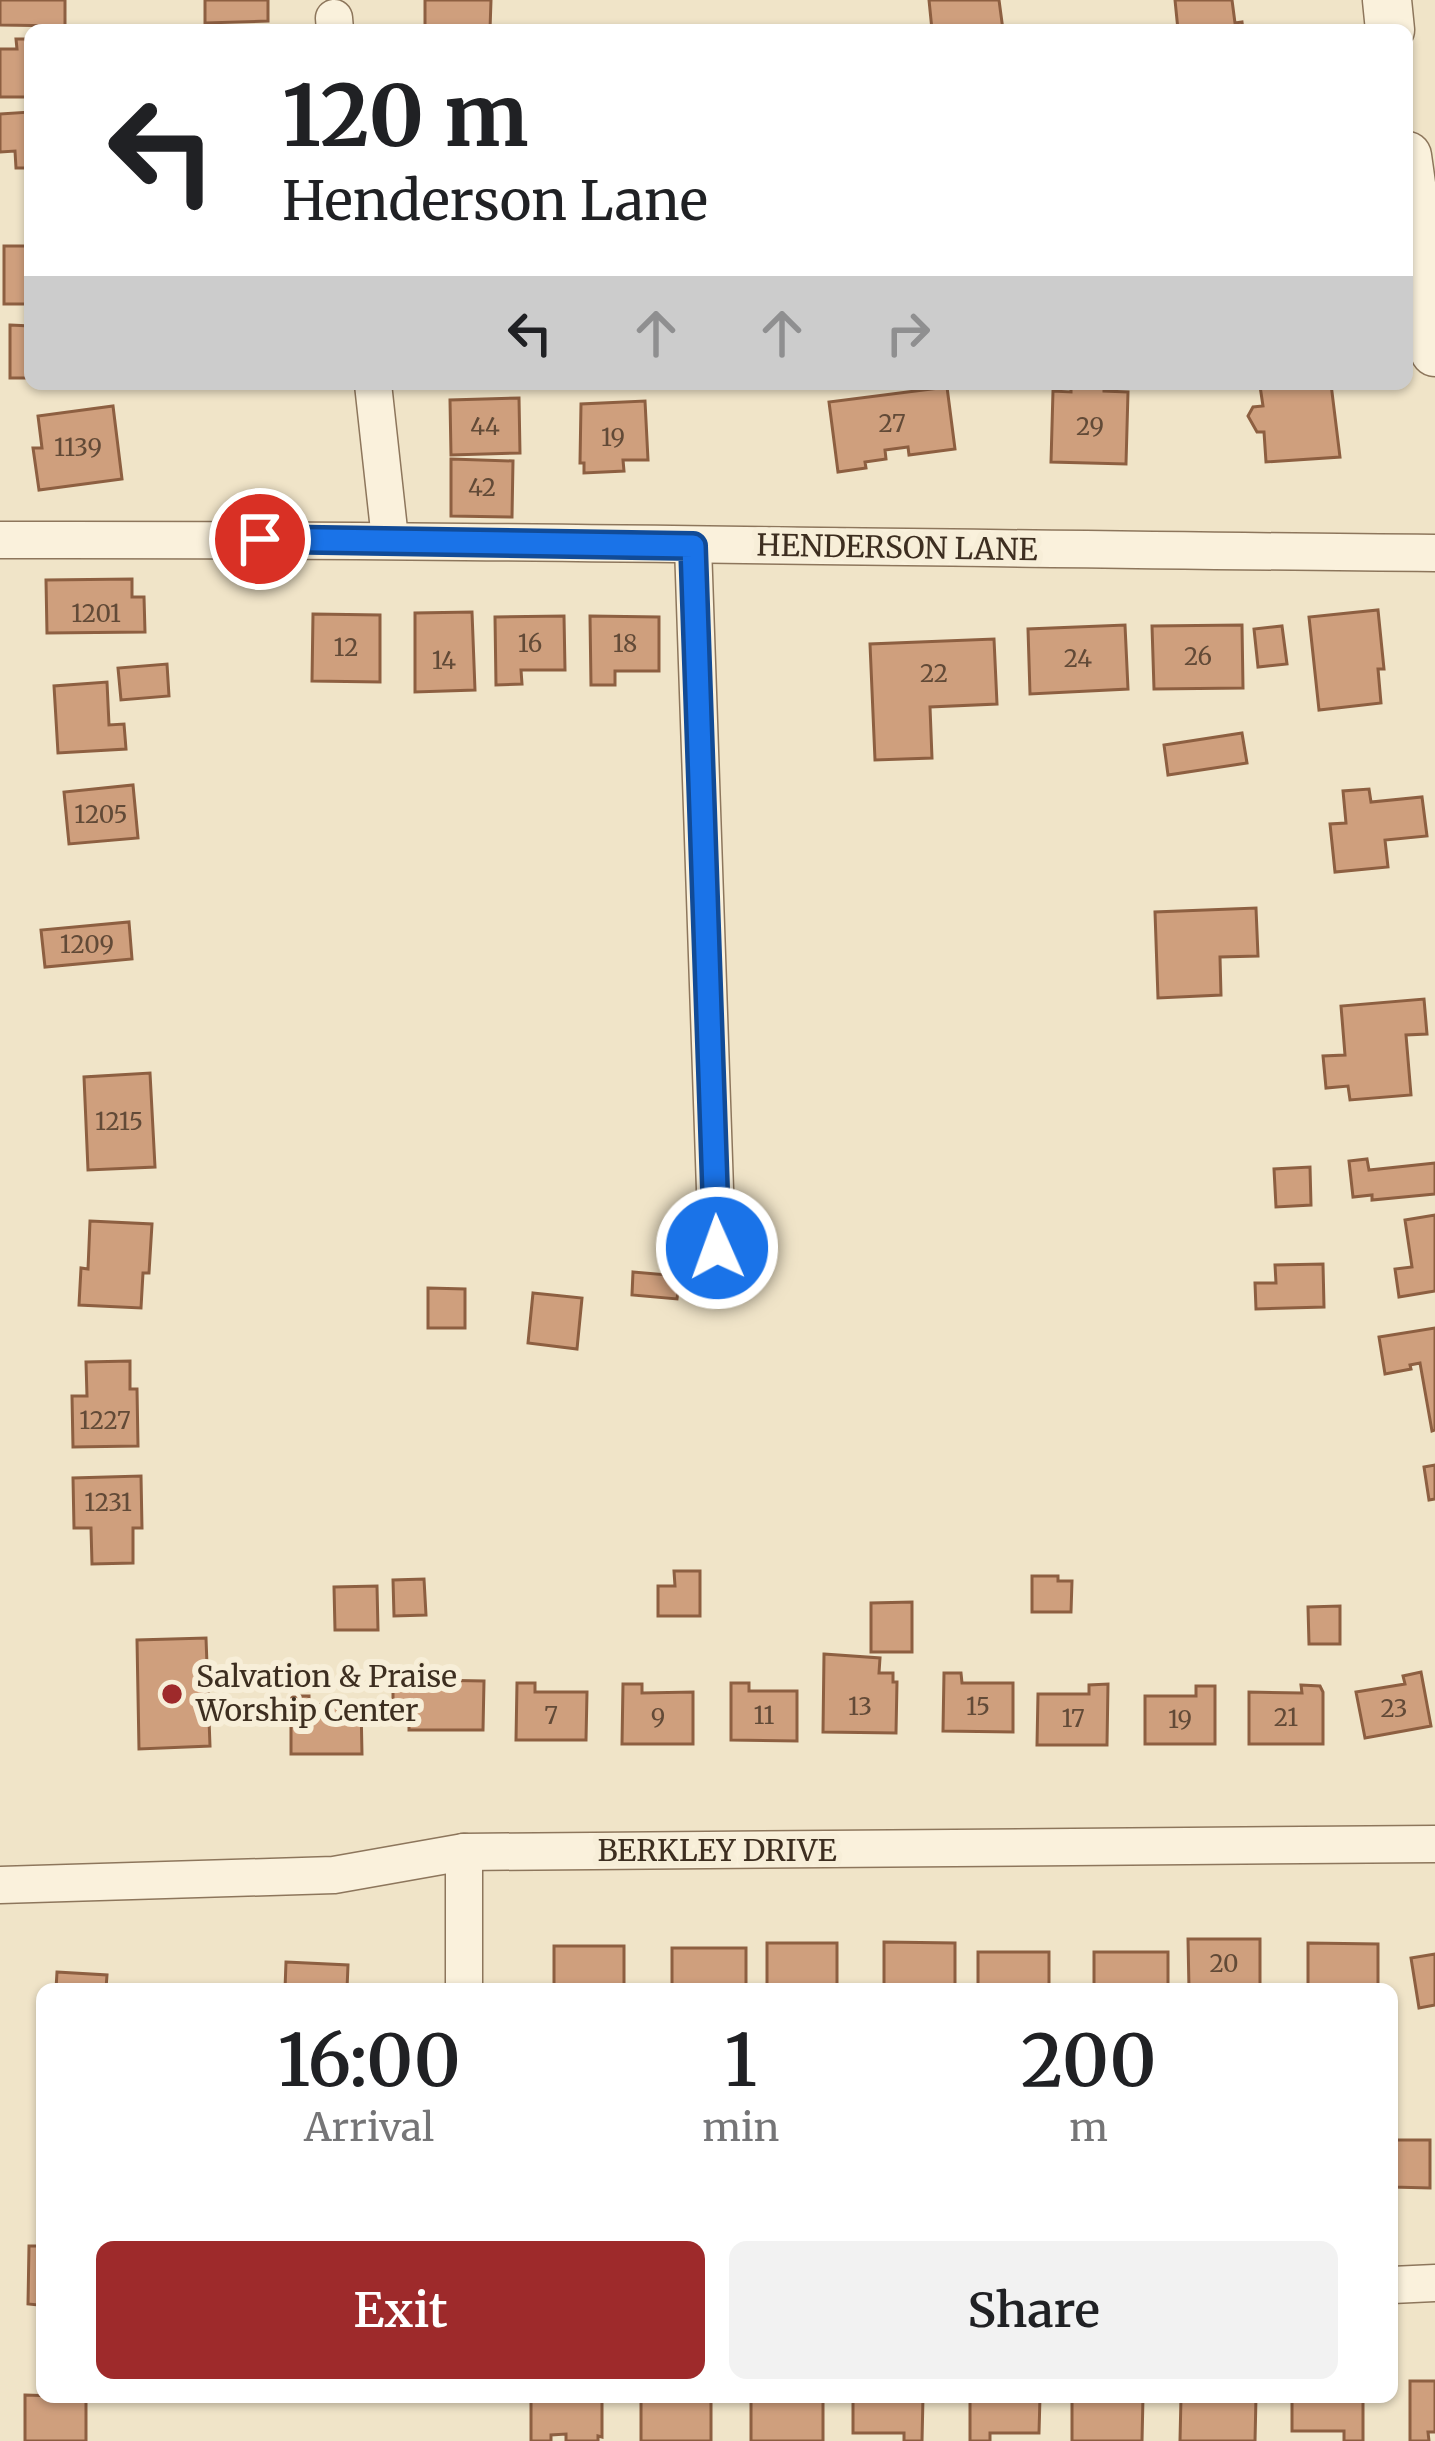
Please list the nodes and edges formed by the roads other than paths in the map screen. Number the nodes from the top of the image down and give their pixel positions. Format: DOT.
graph roads {
  1 [pos="1413,198"];
  2 [pos="1435,352"];
  3 [pos="374,390"];
  4 [pos="390,539"];
  5 [pos="0,540"];
  6 [pos="693,546"];
  7 [pos="1435,553"];
  8 [pos="717,1248"];
  9 [pos="1435,1844"];
  10 [pos="464,1852"];
  11 [pos="0,1885"];
  12 [pos="464,1983"];
  13 [pos="1435,2283"];
  14 [pos="1398,2285"];
  1 -- 2 [label="street"];
  3 -- 4 [label="street"];
  4 -- 5 [label="street, HENDERSON LANE"];
  4 -- 6 [label="street, HENDERSON LANE"];
  6 -- 7 [label="street, HENDERSON LANE"];
  6 -- 8 [label="street"];
  9 -- 10 [label="street, BERKLEY DRIVE"];
  10 -- 11 [label="street, BERKLEY DRIVE"];
  10 -- 12 [label="street"];
  13 -- 14 [label="street"];
}
